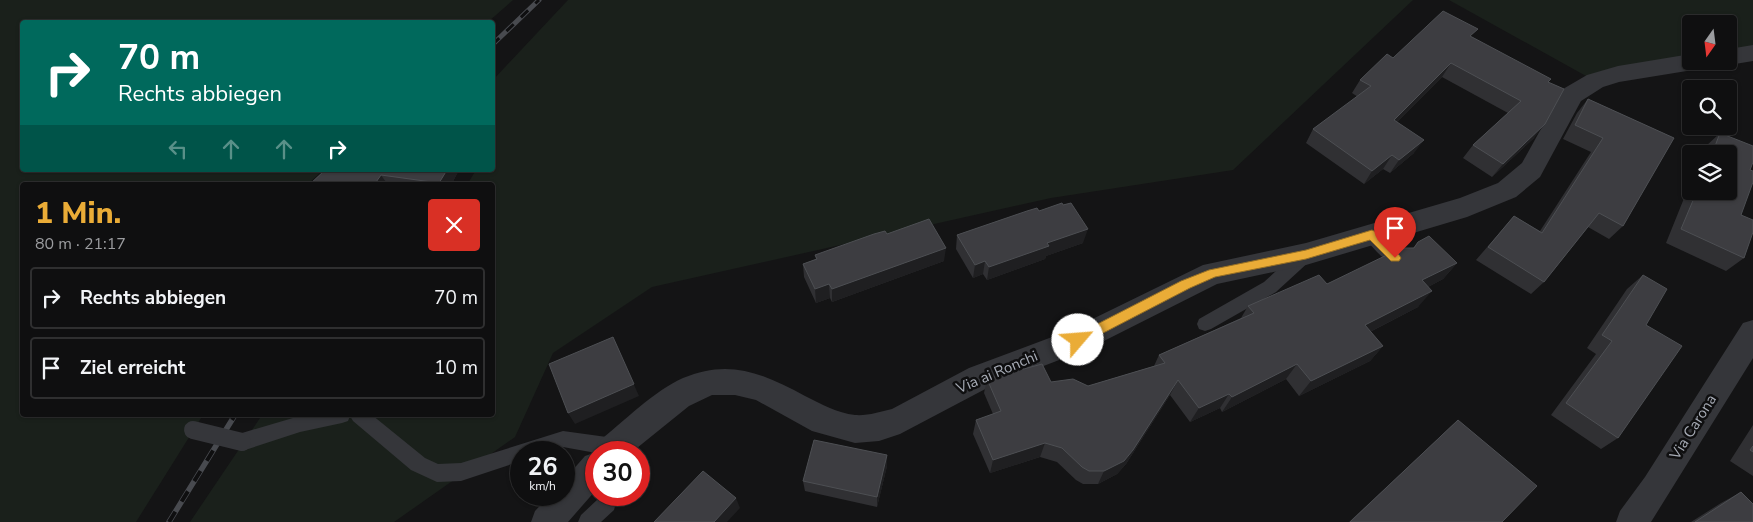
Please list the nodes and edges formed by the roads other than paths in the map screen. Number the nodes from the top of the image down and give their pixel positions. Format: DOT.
graph roads {
  1 [pos="1753,53"];
  2 [pos="1738,56"];
  3 [pos="1682,64"];
  4 [pos="1372,235"];
  5 [pos="1306,254"];
  6 [pos="1395,258"];
  7 [pos="1206,324"];
  8 [pos="1753,332"];
  9 [pos="333,417"];
  10 [pos="361,417"];
  11 [pos="193,430"];
  12 [pos="625,441"];
  13 [pos="585,447"];
  14 [pos="585,480"];
  15 [pos="604,506"];
  16 [pos="547,522"];
  17 [pos="588,522"];
  18 [pos="1632,522"];
  1 -- 2 [label="street"];
  3 -- 4 [label="street, Via ai Ronchi"];
  4 -- 5 [label="street, Via ai Ronchi"];
  4 -- 6 [label="lane"];
  5 -- 7 [label="lane"];
  5 -- 12 [label="street, Via ai Ronchi"];
  8 -- 18 [label="street, Via Carona"];
  9 -- 11 [label="lane, bridge"];
  10 -- 13 [label="lane"];
  14 -- 16 [label="street, Via ai Ronchi"];
  15 -- 17 [label="lane"];
}
